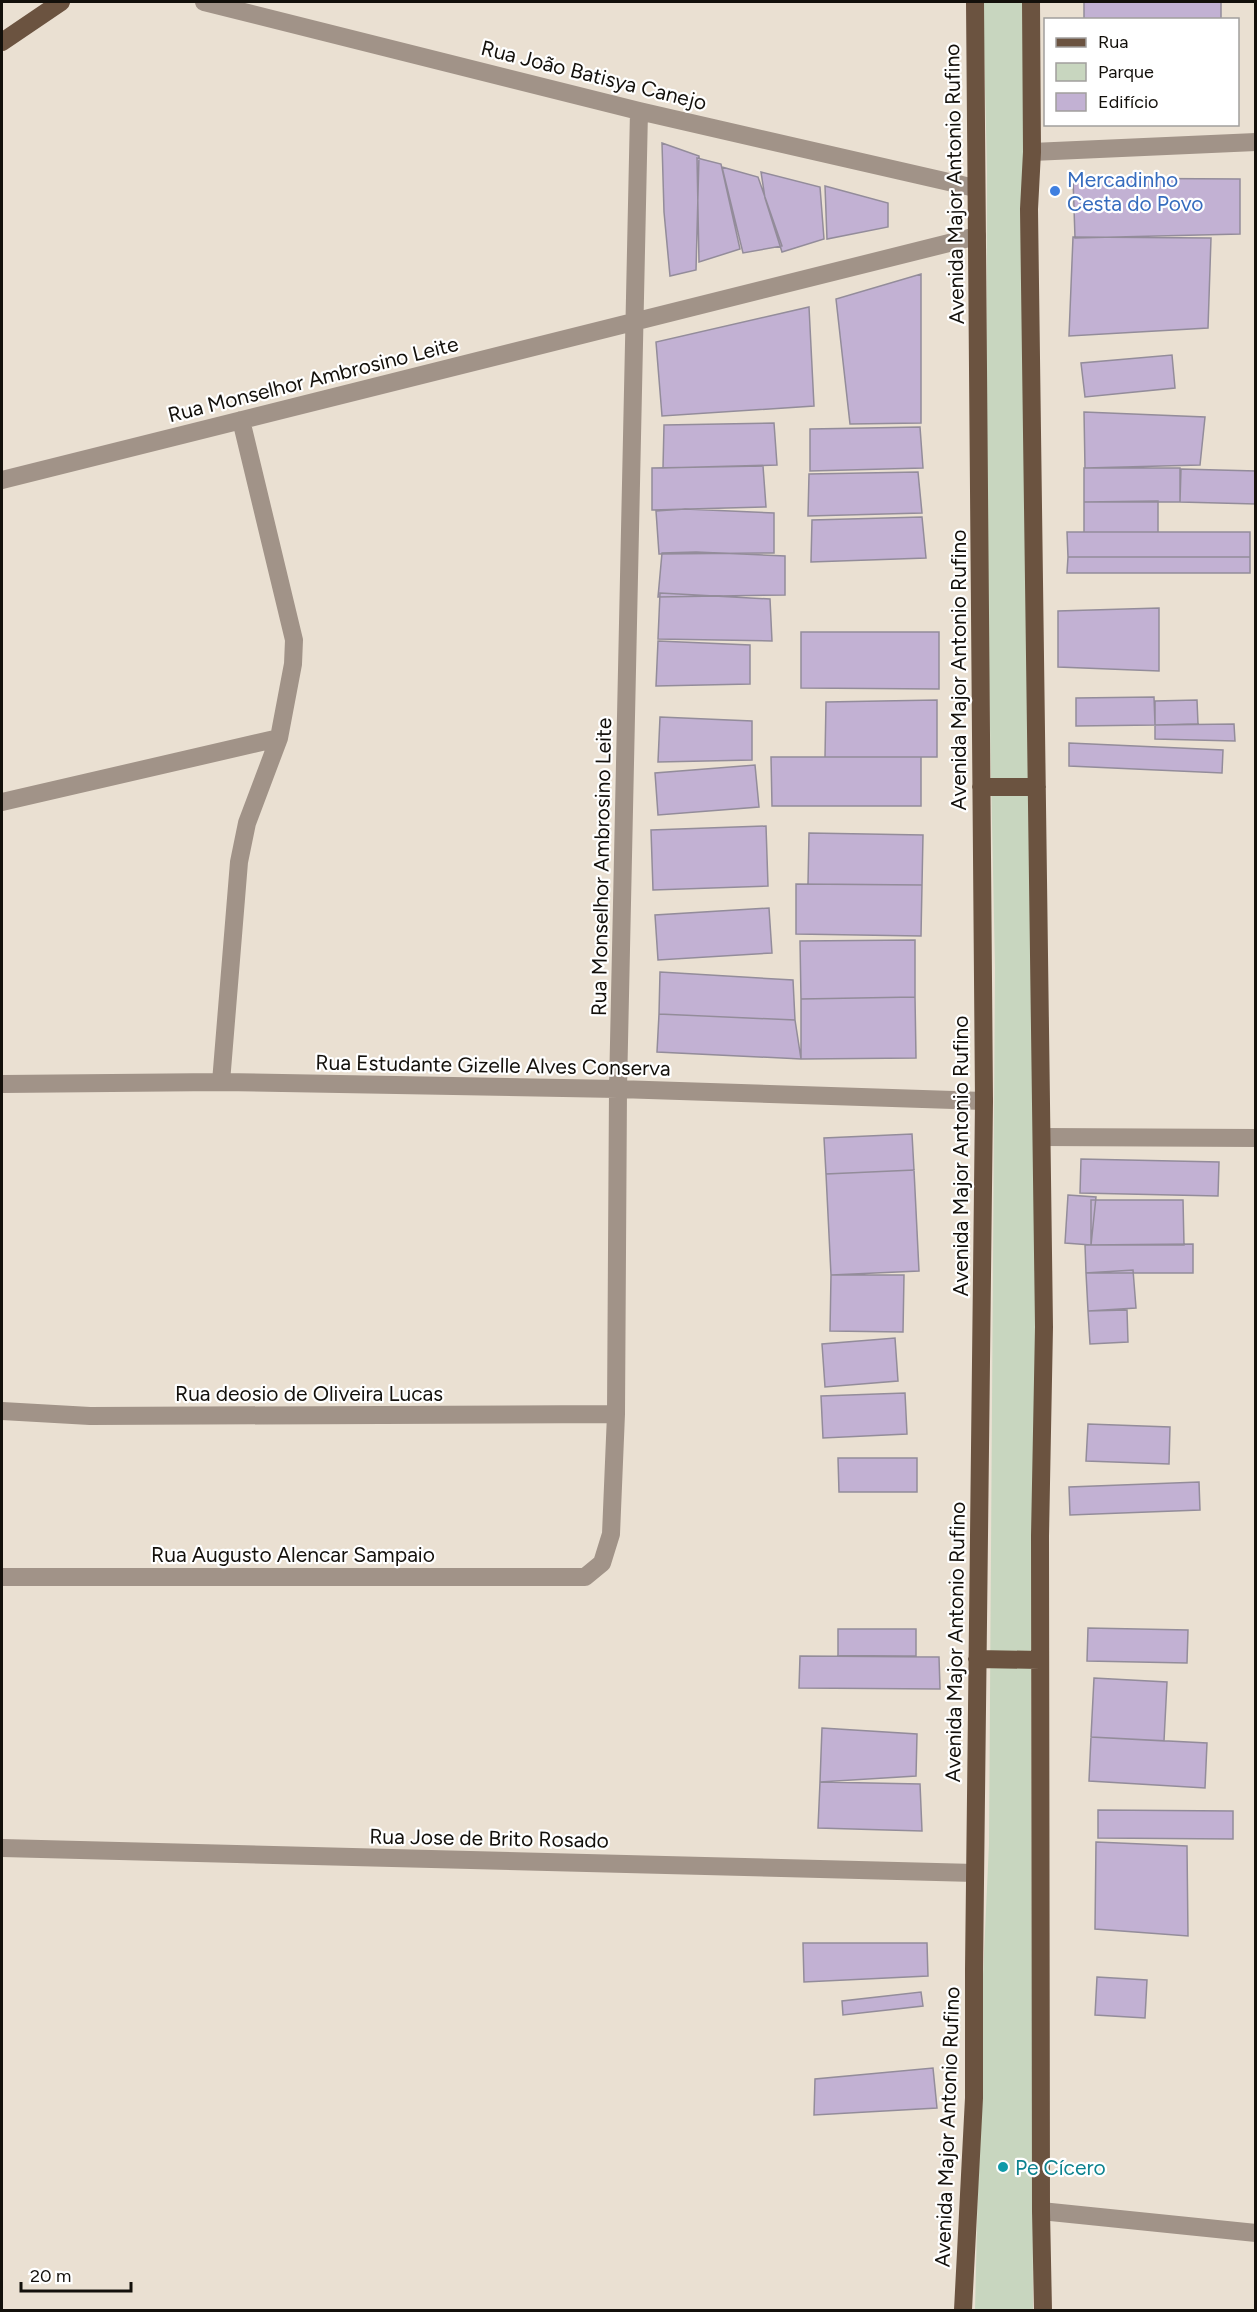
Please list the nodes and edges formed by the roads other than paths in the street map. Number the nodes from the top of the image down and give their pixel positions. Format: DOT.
graph roads {
  1 [pos="61,2"];
  2 [pos="204,2"];
  3 [pos="975,2"];
  4 [pos="1031,2"];
  5 [pos="2,42"];
  6 [pos="639,111"];
  7 [pos="1256,142"];
  8 [pos="1032,152"];
  9 [pos="975,188"];
  10 [pos="977,236"];
  11 [pos="635,321"];
  12 [pos="242,420"];
  13 [pos="2,480"];
  14 [pos="279,738"];
  15 [pos="981,787"];
  16 [pos="1037,787"];
  17 [pos="2,802"];
  18 [pos="221,1082"];
  19 [pos="2,1084"];
  20 [pos="618,1089"];
  21 [pos="984,1101"];
  22 [pos="1042,1137"];
  23 [pos="1256,1138"];
  24 [pos="2,1411"];
  25 [pos="616,1414"];
  26 [pos="2,1576"];
  27 [pos="585,1577"];
  28 [pos="977,1659"];
  29 [pos="1040,1660"];
  30 [pos="2,1848"];
  31 [pos="975,1873"];
  32 [pos="1041,2211"];
  33 [pos="1256,2233"];
  34 [pos="963,2310"];
  35 [pos="1043,2310"];
  1 -- 5 [label="main road"];
  2 -- 6 [label="street, Rua João Batisya Canejo"];
  3 -- 9 [label="main road, Avenida Major Antonio Rufino"];
  4 -- 8 [label="main road"];
  6 -- 9 [label="street, Rua João Batisya Canejo"];
  6 -- 11 [label="street, Rua Monselhor Ambrosino Leite"];
  7 -- 8 [label="street"];
  8 -- 16 [label="main road"];
  9 -- 10 [label="main road, Avenida Major Antonio Rufino"];
  10 -- 11 [label="street, Rua Monselhor Ambrosino Leite"];
  10 -- 15 [label="main road, Avenida Major Antonio Rufino"];
  11 -- 12 [label="street, Rua Monselhor Ambrosino Leite"];
  11 -- 20 [label="street, Rua Monselhor Ambrosino Leite"];
  12 -- 13 [label="street, Rua Monselhor Ambrosino Leite"];
  12 -- 14 [label="street"];
  14 -- 17 [label="street"];
  14 -- 18 [label="street"];
  15 -- 16 [label="main road"];
  15 -- 21 [label="main road, Avenida Major Antonio Rufino"];
  16 -- 22 [label="main road"];
  18 -- 19 [label="street, Rua Estudante Gizelle Alves Conserva"];
  18 -- 20 [label="street, Rua Estudante Gizelle Alves Conserva"];
  20 -- 21 [label="street, Rua Estudante Gizelle Alves Conserva"];
  20 -- 25 [label="street, Rua Monselhor Ambrosino Leite"];
  21 -- 28 [label="main road, Avenida Major Antonio Rufino"];
  22 -- 23 [label="street"];
  22 -- 29 [label="main road"];
  24 -- 25 [label="street, Rua deosio de Oliveira Lucas"];
  25 -- 27 [label="street, Rua Monselhor Ambrosino Leite"];
  26 -- 27 [label="street, Rua Augusto Alencar Sampaio"];
  28 -- 29 [label="main road"];
  28 -- 31 [label="main road, Avenida Major Antonio Rufino"];
  29 -- 32 [label="main road"];
  30 -- 31 [label="street, Rua Jose de Brito Rosado"];
  31 -- 34 [label="main road, Avenida Major Antonio Rufino"];
  32 -- 33 [label="street"];
  32 -- 35 [label="main road"];
}
